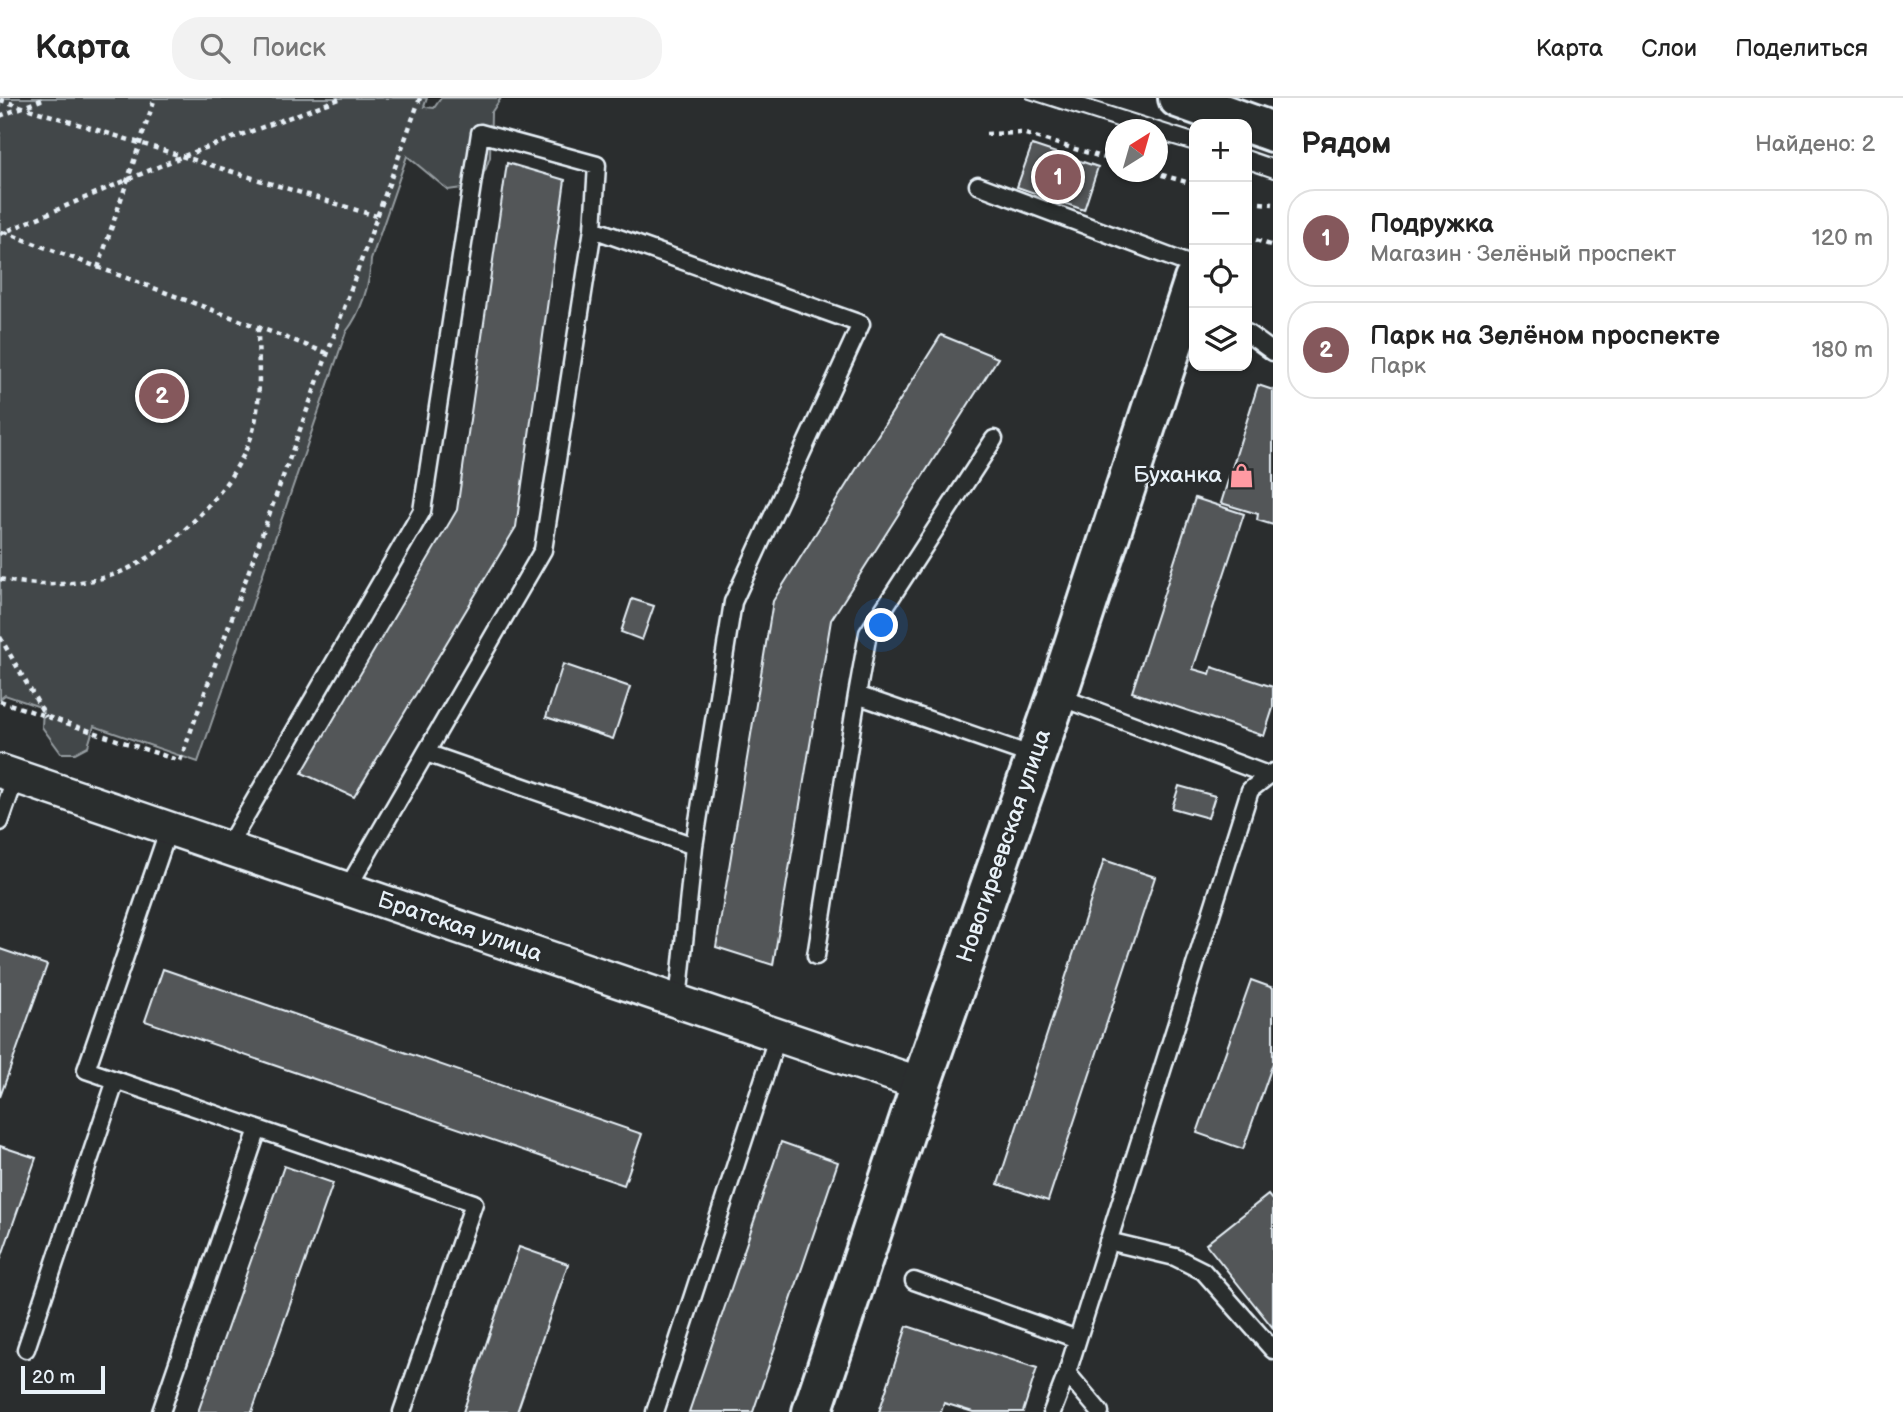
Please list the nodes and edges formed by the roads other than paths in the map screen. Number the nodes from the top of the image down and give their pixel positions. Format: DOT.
graph roads {
  1 [pos="1178,98"];
  2 [pos="1255,119"];
  3 [pos="978,185"];
  4 [pos="593,229"];
  5 [pos="1189,282"];
  6 [pos="1189,296"];
  7 [pos="1252,337"];
  8 [pos="1273,352"];
  9 [pos="993,439"];
  10 [pos="857,695"];
  11 [pos="1057,696"];
  12 [pos="426,753"];
  13 [pos="1036,757"];
  14 [pos="8,774"];
  15 [pos="1271,774"];
  16 [pos="0,822"];
  17 [pos="169,828"];
  18 [pos="694,846"];
  19 [pos="226,848"];
  20 [pos="347,889"];
  21 [pos="816,956"];
  22 [pos="678,1001"];
  23 [pos="778,1035"];
  24 [pos="116,1080"];
  25 [pos="921,1084"];
  26 [pos="258,1129"];
  27 [pos="1108,1241"];
  28 [pos="914,1281"];
  29 [pos="1077,1339"];
  30 [pos="26,1349"];
  31 [pos="1273,1350"];
  32 [pos="1067,1373"];
  33 [pos="161,1412"];
  34 [pos="402,1412"];
  35 [pos="654,1412"];
  36 [pos="812,1412"];
  37 [pos="1052,1412"];
  38 [pos="1100,1412"];
  1 -- 2 [label="street"];
  3 -- 5 [label="lane"];
  4 -- 12 [label="lane"];
  4 -- 18 [label="lane"];
  4 -- 19 [label="lane"];
  6 -- 11 [label="street, Новогиреевская улица"];
  7 -- 8 [label="lane"];
  9 -- 10 [label="lane"];
  10 -- 13 [label="lane"];
  10 -- 21 [label="lane"];
  11 -- 13 [label="street, Новогиреевская улица"];
  11 -- 15 [label="lane"];
  12 -- 18 [label="lane"];
  12 -- 20 [label="lane"];
  13 -- 25 [label="street, Новогиреевская улица"];
  14 -- 16 [label="lane"];
  14 -- 17 [label="street, Братская улица"];
  15 -- 27 [label="lane"];
  17 -- 19 [label="street, Братская улица"];
  17 -- 24 [label="lane"];
  18 -- 22 [label="lane"];
  19 -- 20 [label="street, Братская улица"];
  20 -- 22 [label="street, Братская улица"];
  22 -- 23 [label="street, Братская улица"];
  23 -- 25 [label="street, Братская улица"];
  23 -- 35 [label="lane"];
  24 -- 26 [label="lane"];
  24 -- 30 [label="lane"];
  25 -- 36 [label="street, Новогиреевская улица"];
  26 -- 33 [label="lane"];
  26 -- 34 [label="lane"];
  27 -- 29 [label="lane"];
  27 -- 31 [label="lane"];
  28 -- 29 [label="lane"];
  29 -- 32 [label="lane"];
  32 -- 37 [label="lane"];
  32 -- 38 [label="lane"];
}
